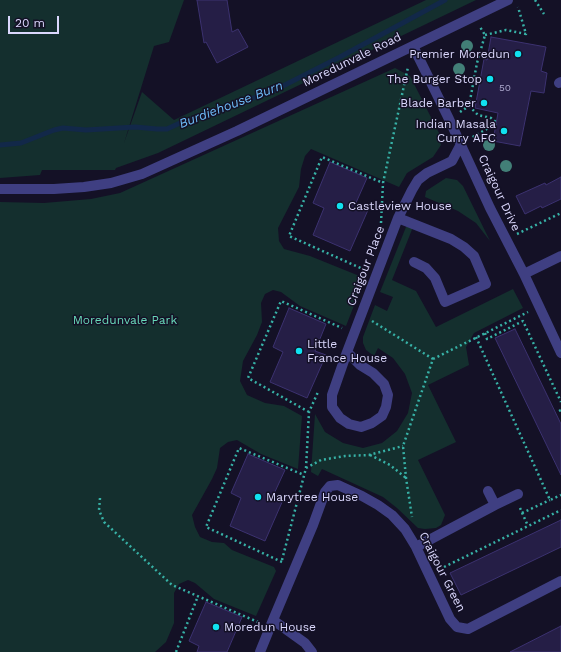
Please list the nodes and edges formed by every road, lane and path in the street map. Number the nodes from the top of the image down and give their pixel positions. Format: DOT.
graph roads {
  1 [pos="508,0"];
  2 [pos="535,0"];
  3 [pos="518,6"];
  4 [pos="544,14"];
  5 [pos="474,17"];
  6 [pos="485,35"];
  7 [pos="413,46"];
  8 [pos="469,106"];
  9 [pos="449,119"];
  10 [pos="461,144"];
  11 [pos="383,183"];
  12 [pos="0,189"];
  13 [pos="561,213"];
  14 [pos="398,218"];
  15 [pos="506,239"];
  16 [pos="561,256"];
  17 [pos="414,262"];
  18 [pos="369,272"];
  19 [pos="524,274"];
  20 [pos="539,306"];
  21 [pos="362,314"];
  22 [pos="346,329"];
  23 [pos="485,333"];
  24 [pos="476,337"];
  25 [pos="347,352"];
  26 [pos="561,353"];
  27 [pos="433,359"];
  28 [pos="561,402"];
  29 [pos="309,412"];
  30 [pos="403,446"];
  31 [pos="369,455"];
  32 [pos="306,468"];
  33 [pos="304,475"];
  34 [pos="406,478"];
  35 [pos="488,490"];
  36 [pos="518,494"];
  37 [pos="561,495"];
  38 [pos="100,498"];
  39 [pos="550,500"];
  40 [pos="495,505"];
  41 [pos="561,510"];
  42 [pos="522,513"];
  43 [pos="413,524"];
  44 [pos="416,547"];
  45 [pos="282,562"];
  46 [pos="444,567"];
  47 [pos="561,581"];
  48 [pos="198,596"];
  49 [pos="271,624"];
  50 [pos="176,652"];
  51 [pos="260,652"];
  52 [pos="312,652"];
  1 -- 5 [label="street, Moredunvale Road"];
  2 -- 4 [label="path"];
  3 -- 6 [label="path"];
  5 -- 6 [label="path"];
  5 -- 7 [label="street, Moredunvale Road"];
  6 -- 8 [label="path"];
  7 -- 9 [label="street, Craigour Drive"];
  7 -- 12 [label="street, Moredunvale Road"];
  8 -- 9 [label="path"];
  8 -- 10 [label="path"];
  9 -- 10 [label="street, Craigour Drive"];
  10 -- 14 [label="street, Craigour Place"];
  10 -- 15 [label="street, Craigour Drive"];
  11 -- 18 [label="path"];
  13 -- 15 [label="path"];
  14 -- 17 [label="street"];
  14 -- 21 [label="street, Craigour Place"];
  15 -- 19 [label="street, Craigour Drive"];
  16 -- 19 [label="street"];
  19 -- 20 [label="street, Craigour Drive"];
  20 -- 23 [label="path"];
  20 -- 26 [label="street, Craigour Drive"];
  21 -- 25 [label="street, Craigour Place"];
  21 -- 27 [label="path"];
  22 -- 29 [label="path"];
  23 -- 24 [label="path"];
  23 -- 28 [label="path"];
  24 -- 27 [label="path"];
  24 -- 39 [label="path"];
  25 -- 25 [label="street, Craigour Place"];
  27 -- 30 [label="path"];
  30 -- 31 [label="path"];
  30 -- 34 [label="path"];
  31 -- 32 [label="path"];
  31 -- 34 [label="path"];
  33 -- 45 [label="path"];
  34 -- 43 [label="path"];
  35 -- 40 [label="street"];
  36 -- 40 [label="street"];
  37 -- 39 [label="path"];
  38 -- 48 [label="path"];
  39 -- 42 [label="path"];
  40 -- 44 [label="street"];
  41 -- 46 [label="path"];
  44 -- 47 [label="street, Craigour Green"];
  44 -- 49 [label="street, Craigour Green"];
  48 -- 49 [label="path"];
  48 -- 50 [label="path"];
  49 -- 51 [label="street, Craigour Green"];
  49 -- 52 [label="street"];
}
